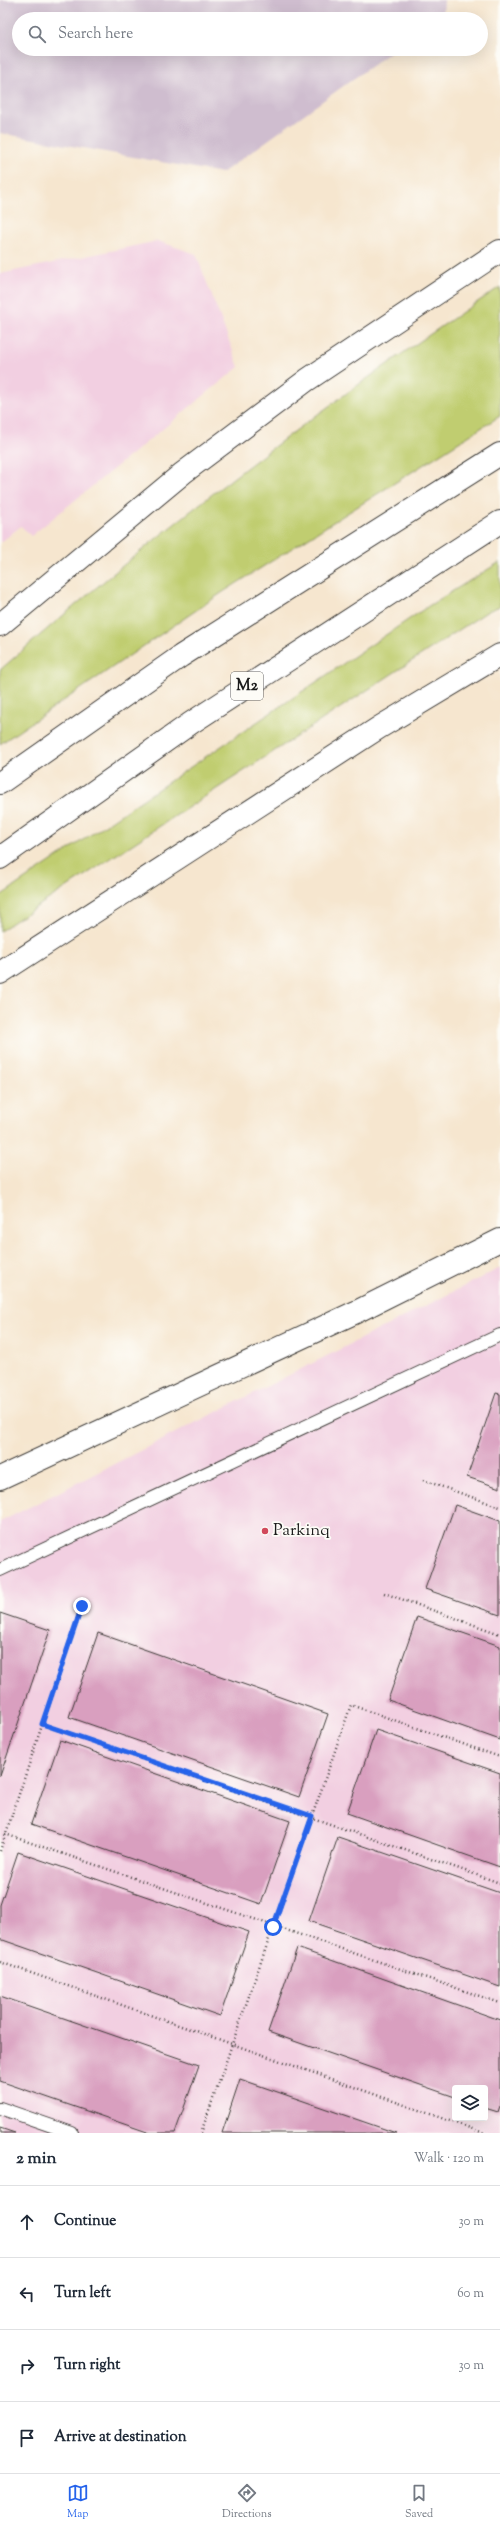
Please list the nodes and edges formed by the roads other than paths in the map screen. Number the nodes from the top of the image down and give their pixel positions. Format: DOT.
graph roads {
  1 [pos="500,251"];
  2 [pos="500,454"];
  3 [pos="500,522"];
  4 [pos="0,625"];
  5 [pos="500,655"];
  6 [pos="0,783"];
  7 [pos="0,858"];
  8 [pos="0,974"];
  9 [pos="500,1240"];
  10 [pos="500,1335"];
  11 [pos="0,1478"];
  12 [pos="0,1570"];
  13 [pos="0,2108"];
  14 [pos="72,2133"];
  1 -- 4 [label="main road"];
  2 -- 6 [label="main road"];
  3 -- 7 [label="main road, M2"];
  5 -- 8 [label="main road"];
  9 -- 11 [label="main road"];
  10 -- 12 [label="lane"];
  13 -- 14 [label="lane"];
}
